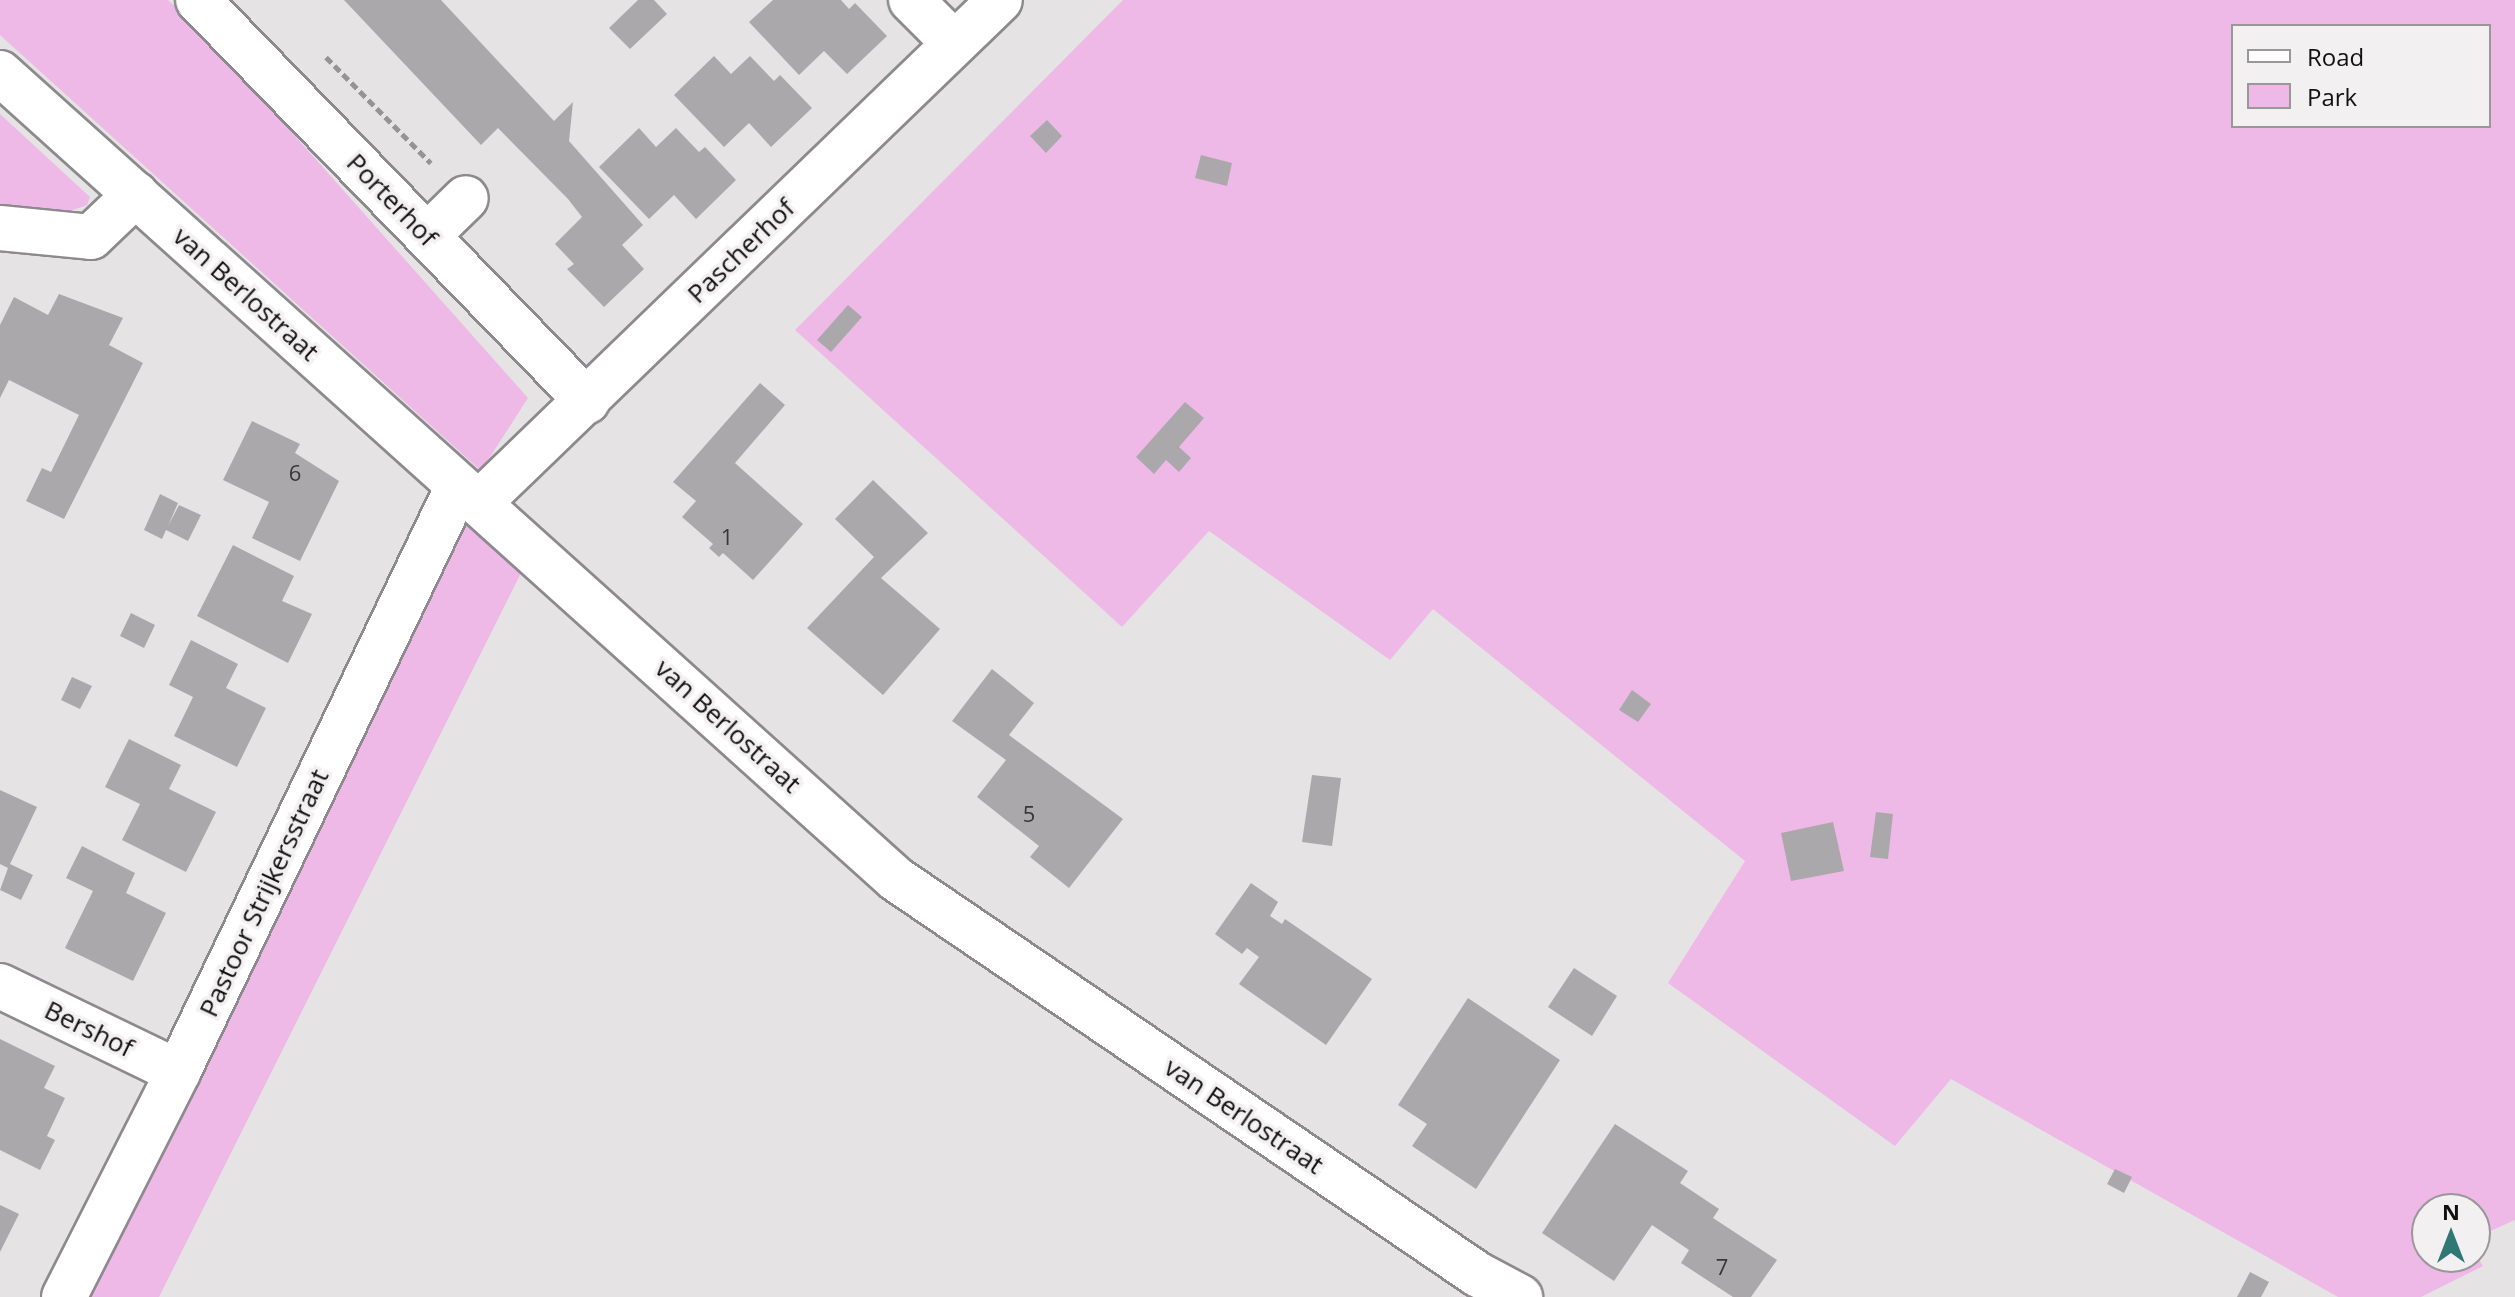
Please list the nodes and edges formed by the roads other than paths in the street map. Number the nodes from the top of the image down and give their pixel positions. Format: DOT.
graph roads {
  1 [pos="198,0"];
  2 [pos="911,0"];
  3 [pos="1000,0"];
  4 [pos="954,43"];
  5 [pos="0,73"];
  6 [pos="136,194"];
  7 [pos="466,198"];
  8 [pos="0,228"];
  9 [pos="427,236"];
  10 [pos="587,401"];
  11 [pos="469,493"];
  12 [pos="0,986"];
  13 [pos="178,1072"];
  14 [pos="64,1297"];
  15 [pos="1520,1297"];
  1 -- 9 [label="street, Porterhof"];
  2 -- 4 [label="street"];
  3 -- 4 [label="street, Pascherhof"];
  4 -- 10 [label="street, Pascherhof"];
  5 -- 6 [label="street, van Berlostraat"];
  6 -- 8 [label="street"];
  6 -- 11 [label="street, van Berlostraat"];
  7 -- 9 [label="street"];
  9 -- 10 [label="street, Porterhof"];
  10 -- 11 [label="street, Pascherhof"];
  11 -- 13 [label="street, Pastoor Strijkersstraat"];
  11 -- 15 [label="street, van Berlostraat"];
  12 -- 13 [label="street, Bershof"];
  13 -- 14 [label="street, Pastoor Strijkersstraat"];
}
